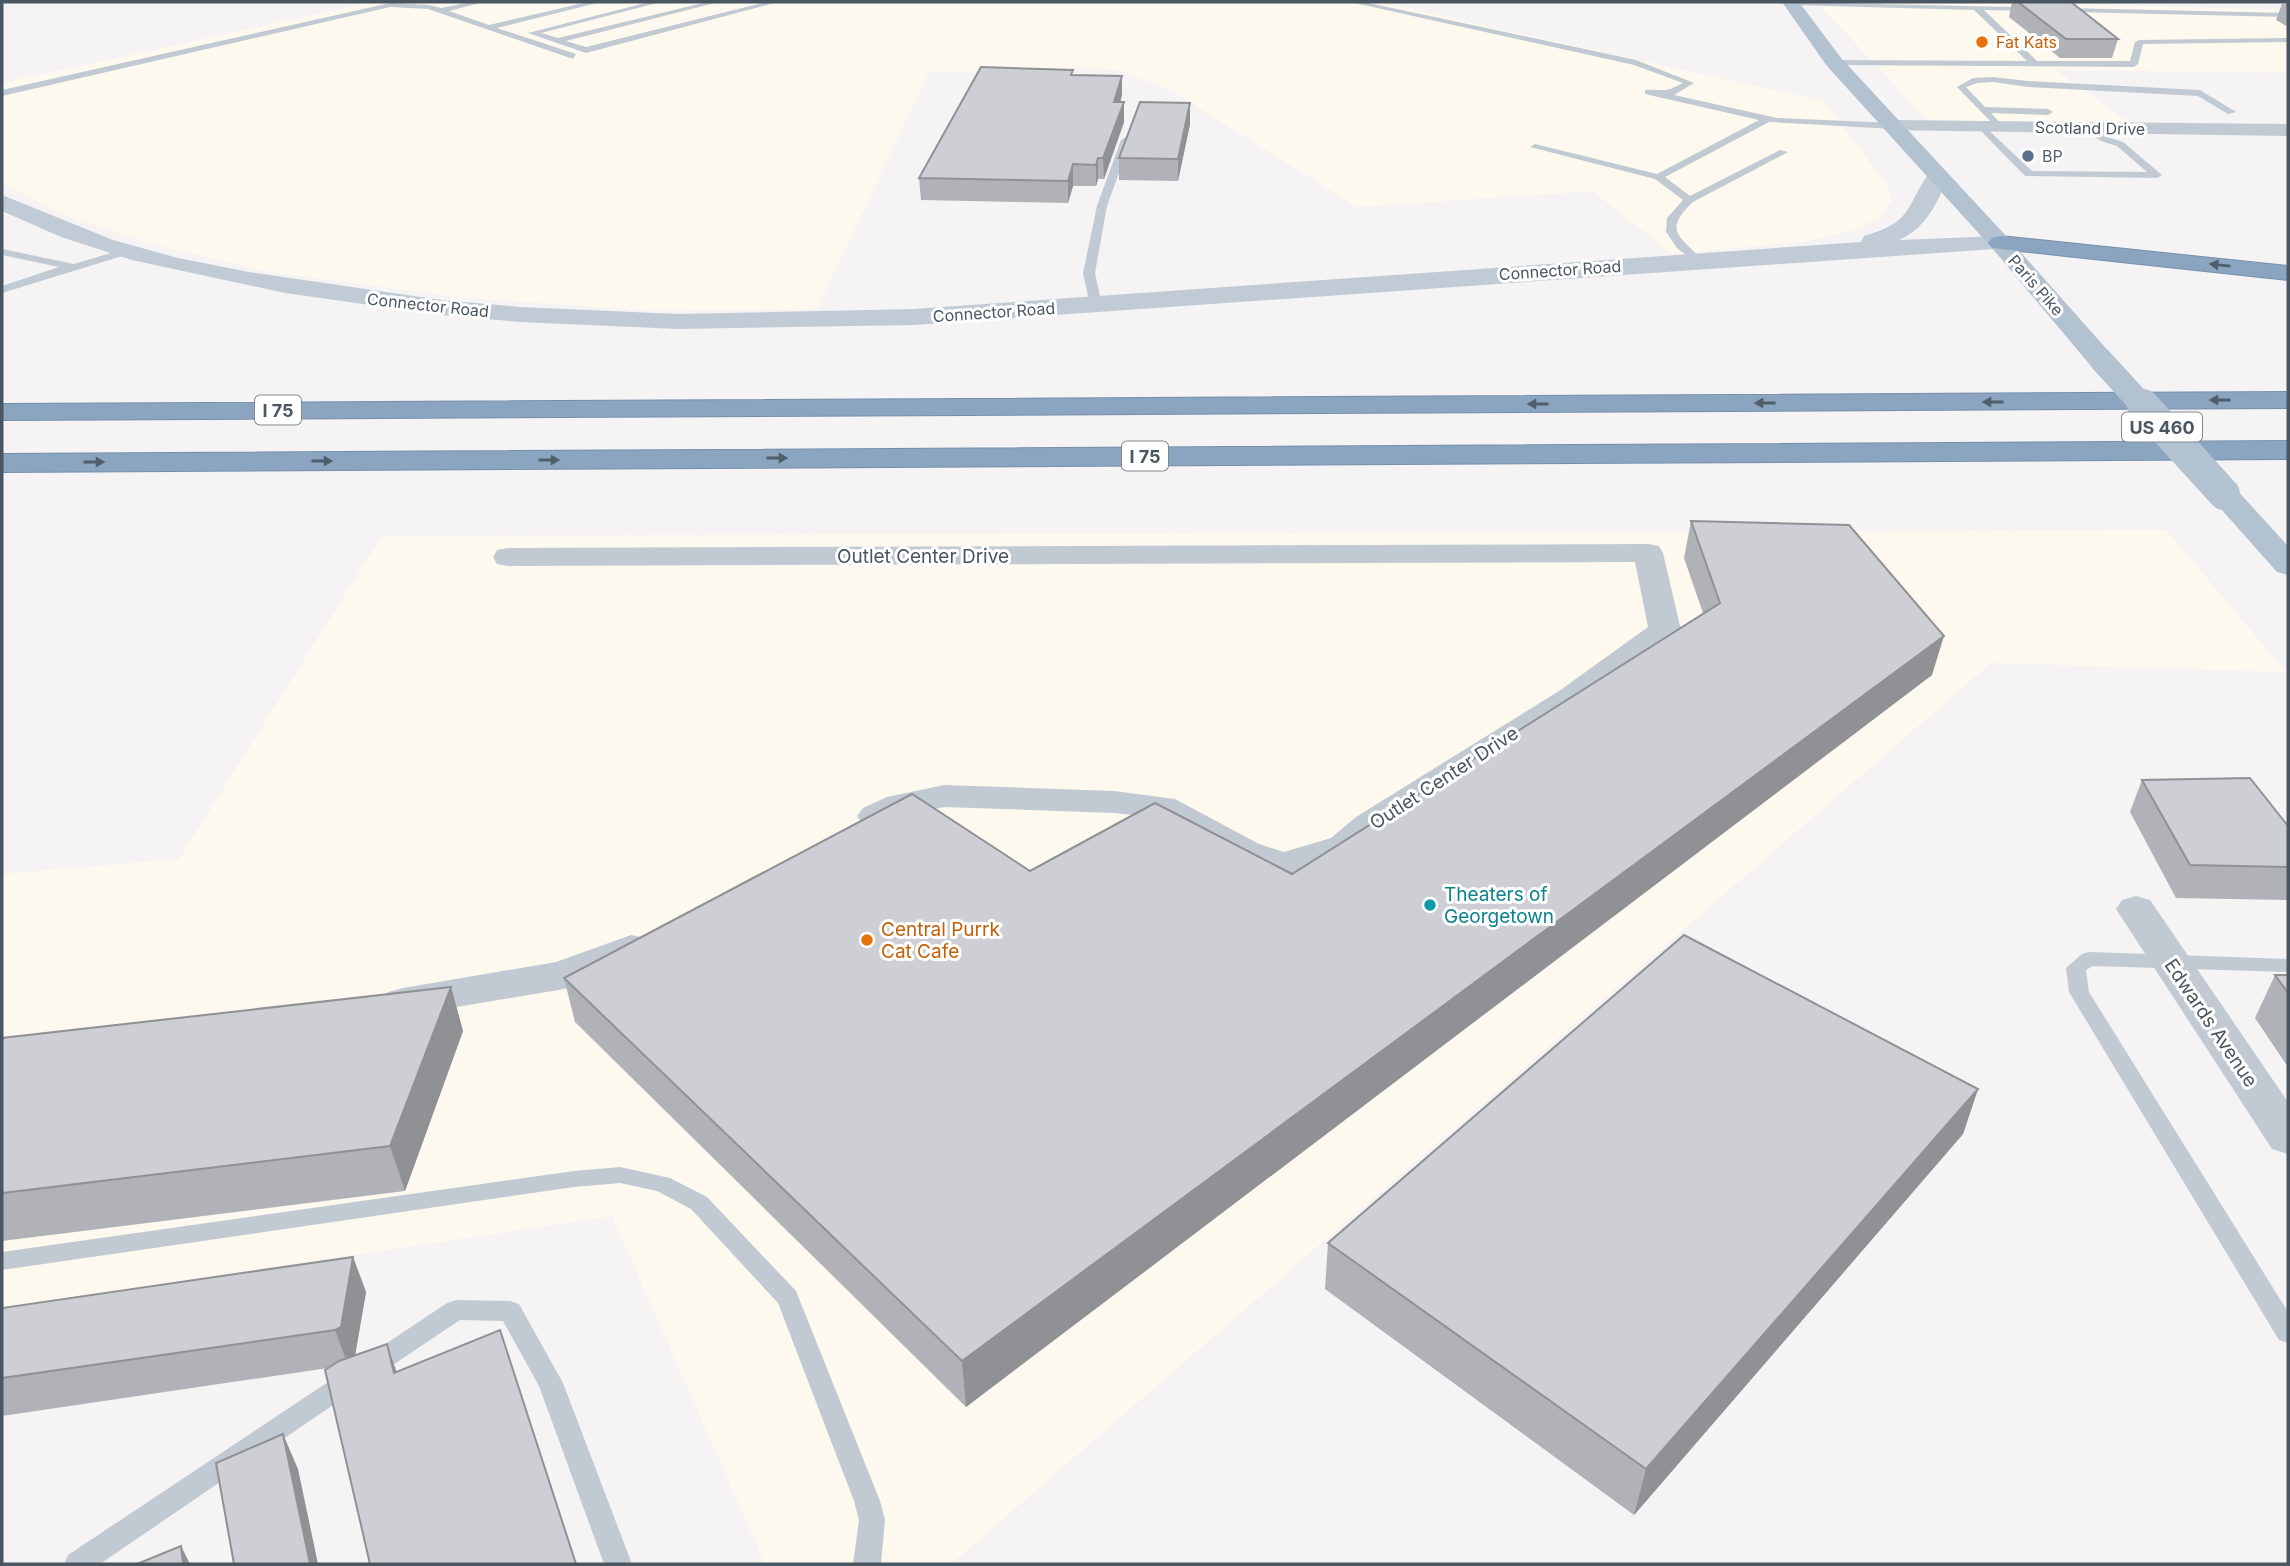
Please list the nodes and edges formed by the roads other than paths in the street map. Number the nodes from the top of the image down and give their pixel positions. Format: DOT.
graph roads {
  1 [pos="480,2"];
  2 [pos="597,2"];
  3 [pos="657,2"];
  4 [pos="715,2"];
  5 [pos="774,2"];
  6 [pos="1354,2"];
  7 [pos="1790,2"];
  8 [pos="1976,7"];
  9 [pos="440,11"];
  10 [pos="2250,14"];
  11 [pos="2288,15"];
  12 [pos="2269,26"];
  13 [pos="489,27"];
  14 [pos="2279,33"];
  15 [pos="2288,39"];
  16 [pos="556,41"];
  17 [pos="573,56"];
  18 [pos="1835,62"];
  19 [pos="2035,64"];
  20 [pos="1647,92"];
  21 [pos="2,93"];
  22 [pos="1665,96"];
  23 [pos="2048,112"];
  24 [pos="2231,112"];
  25 [pos="1768,119"];
  26 [pos="1988,121"];
  27 [pos="1893,126"];
  28 [pos="1130,128"];
  29 [pos="2090,128"];
  30 [pos="2288,130"];
  31 [pos="1535,147"];
  32 [pos="1783,152"];
  33 [pos="1938,176"];
  34 [pos="1658,177"];
  35 [pos="1689,201"];
  36 [pos="2,202"];
  37 [pos="2000,243"];
  38 [pos="128,251"];
  39 [pos="2,252"];
  40 [pos="1825,252"];
  41 [pos="1698,261"];
  42 [pos="74,267"];
  43 [pos="2288,273"];
  44 [pos="2,290"];
  45 [pos="1096,305"];
  46 [pos="2,393"];
  47 [pos="2288,400"];
  48 [pos="555,409"];
  49 [pos="2,412"];
  50 [pos="2288,450"];
  51 [pos="2,463"];
  52 [pos="508,558"];
  53 [pos="2288,565"];
  54 [pos="847,830"];
  55 [pos="2136,909"];
  56 [pos="662,929"];
  57 [pos="2169,962"];
  58 [pos="2288,965"];
  59 [pos="370,1005"];
  60 [pos="2288,1137"];
  61 [pos="2,1261"];
  62 [pos="2288,1333"];
  63 [pos="79,1564"];
  64 [pos="618,1564"];
  65 [pos="867,1564"];
  1 -- 9 [label="lane"];
  2 -- 13 [label="lane"];
  3 -- 16 [label="lane"];
  4 -- 16 [label="lane"];
  5 -- 16 [label="lane"];
  6 -- 22 [label="lane"];
  7 -- 8 [label="lane"];
  7 -- 18 [label="main road, Paris Pike / US 460"];
  8 -- 10 [label="lane"];
  8 -- 19 [label="lane"];
  9 -- 13 [label="lane"];
  9 -- 21 [label="lane"];
  10 -- 11 [label="lane"];
  10 -- 12 [label="lane"];
  13 -- 17 [label="lane"];
  14 -- 15 [label="lane"];
  15 -- 19 [label="lane"];
  18 -- 19 [label="lane"];
  18 -- 27 [label="main road, Paris Pike / US 460"];
  20 -- 22 [label="lane"];
  22 -- 25 [label="lane"];
  23 -- 26 [label="lane"];
  24 -- 26 [label="lane"];
  25 -- 27 [label="lane"];
  25 -- 34 [label="lane"];
  26 -- 27 [label="street, Scotland Drive"];
  26 -- 29 [label="street, Scotland Drive"];
  26 -- 29 [label="lane"];
  27 -- 33 [label="main road, Paris Pike / US 460"];
  28 -- 45 [label="lane"];
  29 -- 30 [label="street, Scotland Drive"];
  31 -- 34 [label="lane"];
  32 -- 35 [label="lane"];
  33 -- 37 [label="main road, Paris Pike / US 460"];
  33 -- 40 [label="main road"];
  34 -- 35 [label="lane"];
  35 -- 41 [label="lane"];
  36 -- 38 [label="main road, Connector Road"];
  37 -- 40 [label="main road, Connector Road"];
  43 -- 37 [label="highway, one-way"];
  37 -- 53 [label="main road, Paris Pike / US 460, bridge"];
  38 -- 42 [label="lane"];
  38 -- 45 [label="main road, Connector Road"];
  39 -- 42 [label="lane"];
  40 -- 41 [label="main road, Connector Road"];
  41 -- 45 [label="main road, Connector Road"];
  42 -- 44 [label="lane"];
  46 -- 48 [label="highway"];
  47 -- 48 [label="highway, I 75, one-way"];
  48 -- 49 [label="highway, I 75"];
  51 -- 50 [label="highway, I 75, one-way"];
  52 -- 54 [label="street, Outlet Center Drive"];
  55 -- 57 [label="street, Edwards Avenue"];
  56 -- 59 [label="street"];
  57 -- 58 [label="lane"];
  57 -- 60 [label="street, Edwards Avenue"];
  57 -- 62 [label="lane"];
  61 -- 65 [label="lane"];
  63 -- 64 [label="lane"];
}
